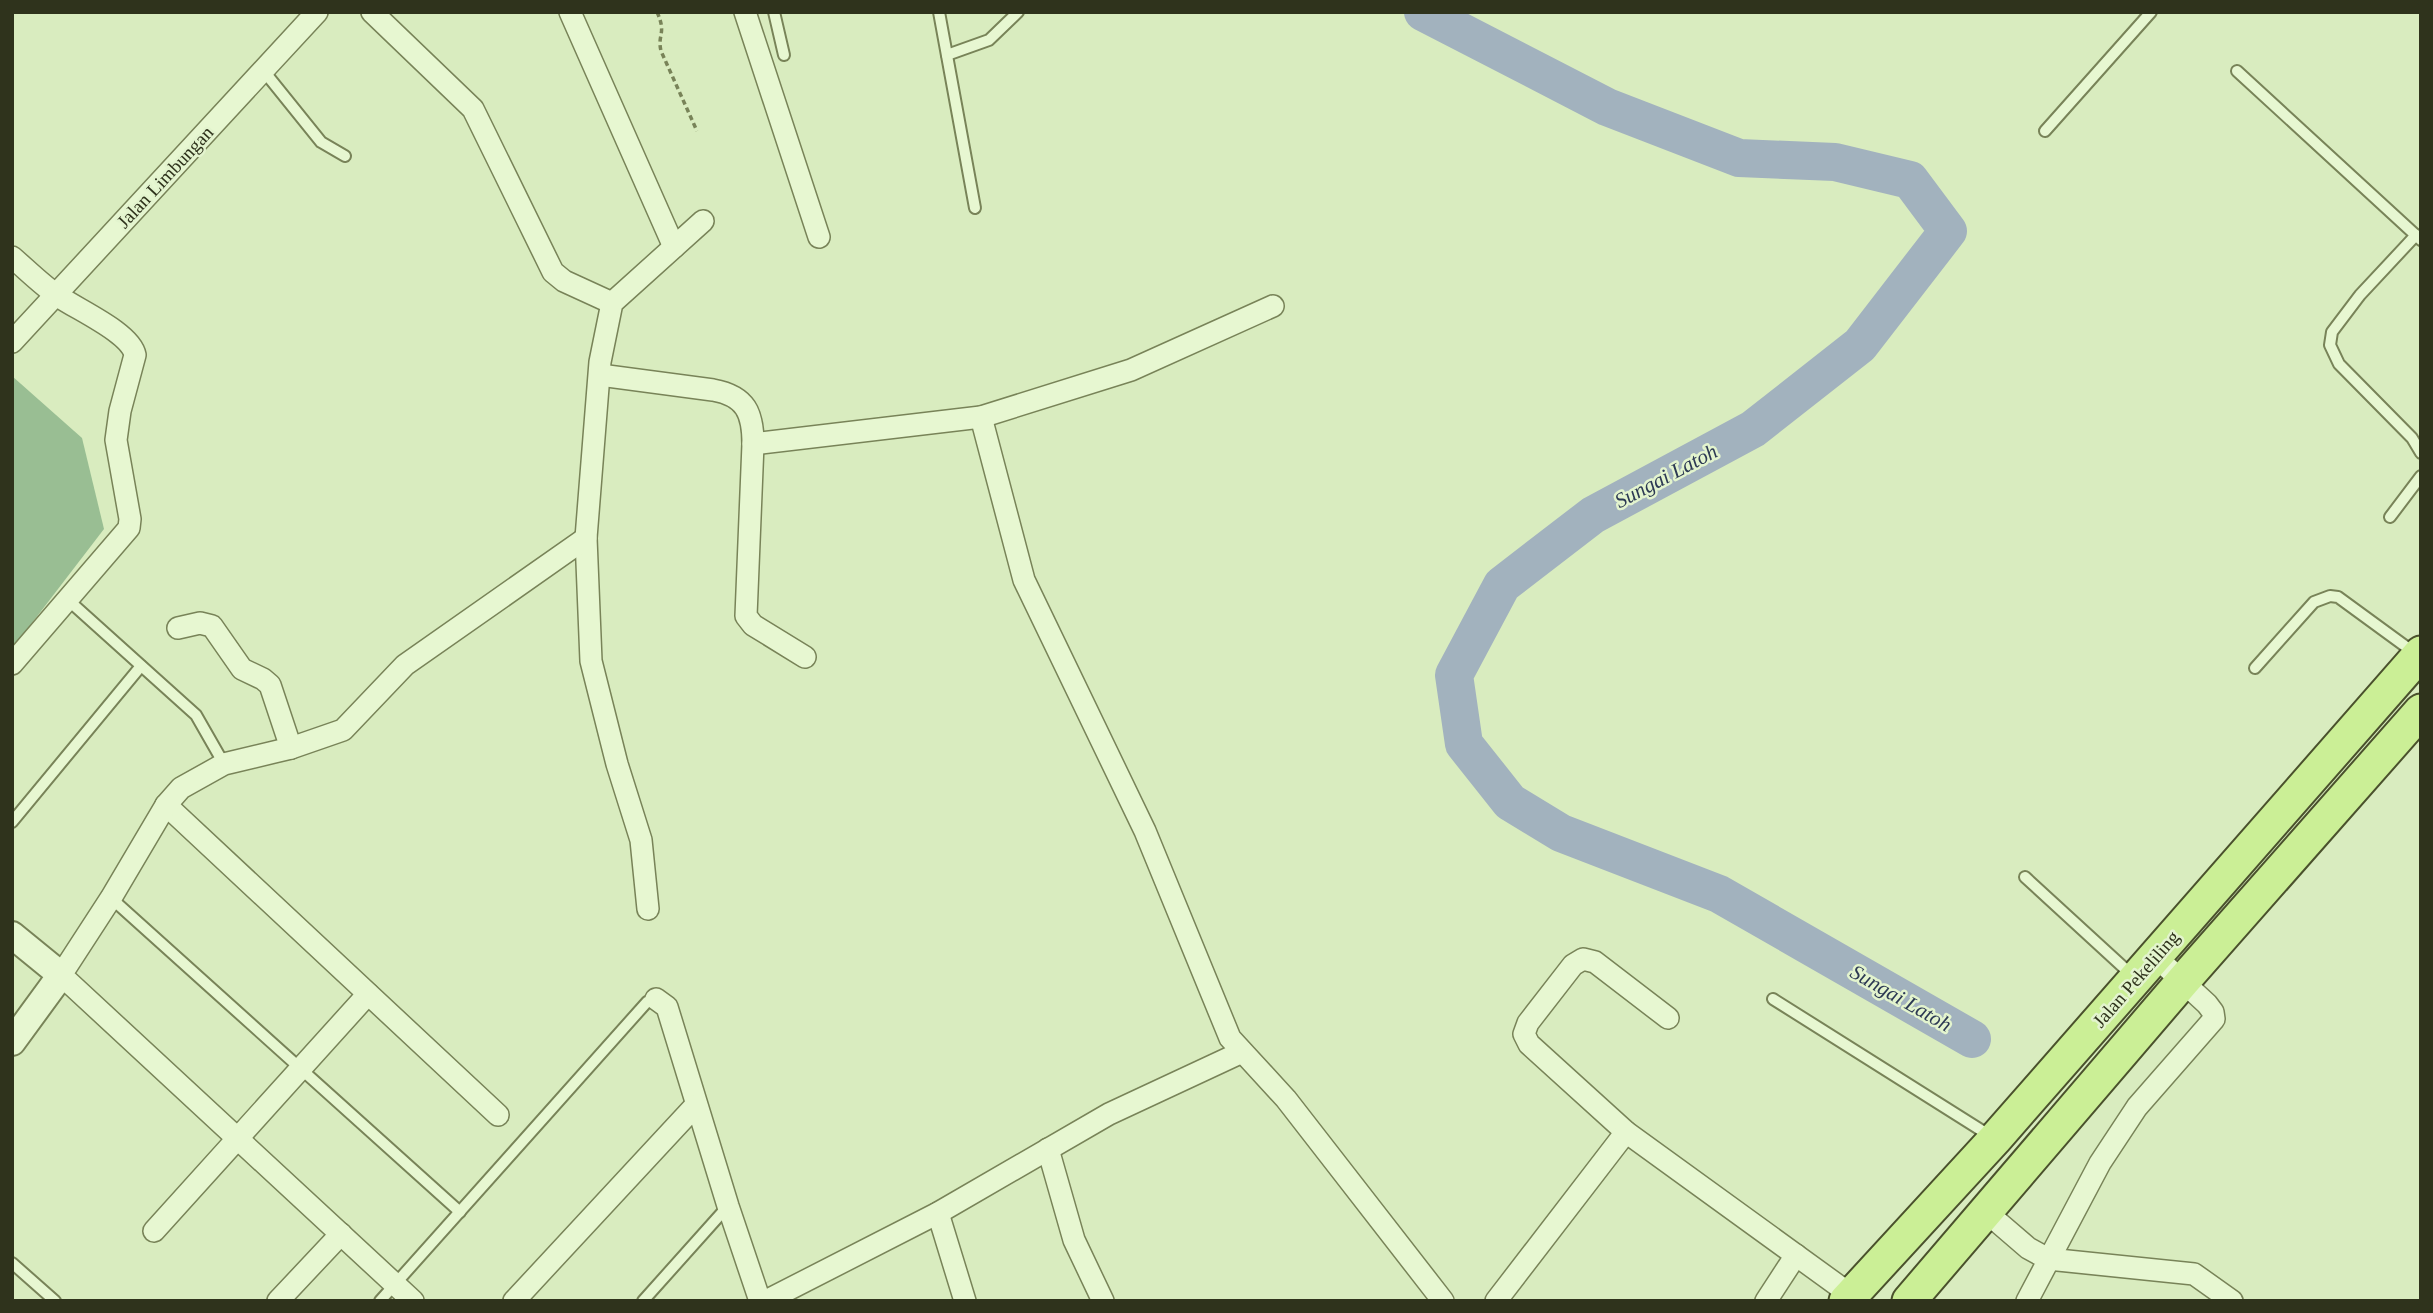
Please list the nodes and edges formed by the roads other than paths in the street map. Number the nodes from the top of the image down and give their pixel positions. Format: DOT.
graph roads {
  1 [pos="317,12"];
  2 [pos="372,12"];
  3 [pos="570,12"];
  4 [pos="745,12"];
  5 [pos="774,12"];
  6 [pos="939,12"];
  7 [pos="1018,12"];
  8 [pos="2151,12"];
  9 [pos="784,55"];
  10 [pos="947,55"];
  11 [pos="263,70"];
  12 [pos="2237,71"];
  13 [pos="2045,131"];
  14 [pos="345,156"];
  15 [pos="975,208"];
  16 [pos="703,221"];
  17 [pos="819,237"];
  18 [pos="2418,238"];
  19 [pos="674,247"];
  20 [pos="12,257"];
  21 [pos="56,295"];
  22 [pos="612,303"];
  23 [pos="1273,306"];
  24 [pos="12,342"];
  25 [pos="600,375"];
  26 [pos="981,417"];
  27 [pos="753,444"];
  28 [pos="2421,453"];
  29 [pos="2421,476"];
  30 [pos="2390,517"];
  31 [pos="586,538"];
  32 [pos="67,599"];
  33 [pos="178,628"];
  34 [pos="2420,654"];
  35 [pos="805,657"];
  36 [pos="12,664"];
  37 [pos="141,666"];
  38 [pos="2255,668"];
  39 [pos="2421,711"];
  40 [pos="291,748"];
  41 [pos="224,764"];
  42 [pos="166,805"];
  43 [pos="12,822"];
  44 [pos="2025,877"];
  45 [pos="111,898"];
  46 [pos="648,909"];
  47 [pos="12,935"];
  48 [pos="2146,968"];
  49 [pos="61,975"];
  50 [pos="2183,981"];
  51 [pos="368,994"];
  52 [pos="656,999"];
  53 [pos="1773,999"];
  54 [pos="1668,1018"];
  55 [pos="12,1042"];
  56 [pos="1242,1052"];
  57 [pos="301,1069"];
  58 [pos="696,1105"];
  59 [pos="498,1115"];
  60 [pos="1626,1132"];
  61 [pos="238,1138"];
  62 [pos="1995,1139"];
  63 [pos="1048,1149"];
  64 [pos="728,1206"];
  65 [pos="1984,1211"];
  66 [pos="460,1212"];
  67 [pos="938,1213"];
  68 [pos="153,1231"];
  69 [pos="341,1234"];
  70 [pos="1797,1255"];
  71 [pos="2048,1259"];
  72 [pos="12,1263"];
  73 [pos="395,1284"];
  74 [pos="1849,1298"];
  75 [pos="2032,1299"];
  76 [pos="55,1301"];
  77 [pos="278,1301"];
  78 [pos="380,1301"];
  79 [pos="413,1301"];
  80 [pos="514,1301"];
  81 [pos="643,1301"];
  82 [pos="760,1301"];
  83 [pos="766,1301"];
  84 [pos="965,1301"];
  85 [pos="1103,1301"];
  86 [pos="1443,1301"];
  87 [pos="1496,1301"];
  88 [pos="1766,1301"];
  89 [pos="1909,1301"];
  90 [pos="2232,1301"];
  1 -- 11 [label="street, Jalan Limbungan"];
  2 -- 22 [label="street"];
  3 -- 19 [label="street"];
  4 -- 17 [label="street"];
  5 -- 9 [label="lane"];
  6 -- 10 [label="lane"];
  7 -- 10 [label="lane"];
  8 -- 13 [label="lane"];
  10 -- 15 [label="lane"];
  11 -- 14 [label="lane"];
  11 -- 21 [label="street, Jalan Limbungan"];
  12 -- 18 [label="lane"];
  16 -- 19 [label="street"];
  18 -- 28 [label="lane"];
  19 -- 22 [label="street"];
  20 -- 21 [label="street"];
  21 -- 24 [label="street, Jalan Limbungan"];
  21 -- 32 [label="street"];
  22 -- 25 [label="street"];
  23 -- 26 [label="street"];
  25 -- 27 [label="street"];
  25 -- 31 [label="street"];
  26 -- 27 [label="street"];
  26 -- 56 [label="street"];
  27 -- 35 [label="street"];
  29 -- 30 [label="lane"];
  31 -- 40 [label="street"];
  31 -- 46 [label="street"];
  32 -- 36 [label="street"];
  32 -- 37 [label="lane"];
  33 -- 40 [label="street"];
  34 -- 38 [label="lane"];
  34 -- 48 [label="main road, Jalan Pekeliling"];
  37 -- 41 [label="lane"];
  37 -- 43 [label="lane"];
  39 -- 50 [label="main road, Jalan Pekeliling"];
  40 -- 41 [label="street"];
  41 -- 42 [label="street"];
  42 -- 45 [label="street"];
  42 -- 51 [label="street"];
  44 -- 48 [label="lane"];
  45 -- 49 [label="street"];
  45 -- 57 [label="lane"];
  47 -- 49 [label="street"];
  48 -- 50 [label="street"];
  48 -- 62 [label="main road, Jalan Pekeliling"];
  49 -- 55 [label="street"];
  49 -- 61 [label="street"];
  50 -- 65 [label="main road, Jalan Pekeliling"];
  50 -- 71 [label="street"];
  51 -- 57 [label="street"];
  51 -- 59 [label="street"];
  52 -- 58 [label="street"];
  52 -- 66 [label="lane"];
  53 -- 62 [label="lane"];
  54 -- 60 [label="street"];
  56 -- 63 [label="street"];
  56 -- 86 [label="street"];
  57 -- 61 [label="street"];
  57 -- 66 [label="lane"];
  58 -- 64 [label="street"];
  58 -- 80 [label="street"];
  60 -- 70 [label="street"];
  60 -- 87 [label="street"];
  61 -- 68 [label="street"];
  61 -- 69 [label="street"];
  62 -- 74 [label="main road, Jalan Pekeliling"];
  63 -- 67 [label="street"];
  63 -- 85 [label="street"];
  64 -- 81 [label="lane"];
  64 -- 82 [label="street"];
  65 -- 71 [label="street"];
  65 -- 89 [label="main road, Jalan Pekeliling"];
  66 -- 73 [label="lane"];
  67 -- 83 [label="street"];
  67 -- 84 [label="street"];
  69 -- 73 [label="street"];
  69 -- 77 [label="street"];
  70 -- 74 [label="street"];
  70 -- 88 [label="street"];
  71 -- 75 [label="street"];
  71 -- 90 [label="street"];
  72 -- 76 [label="lane"];
  73 -- 78 [label="lane"];
  73 -- 79 [label="street"];
}
